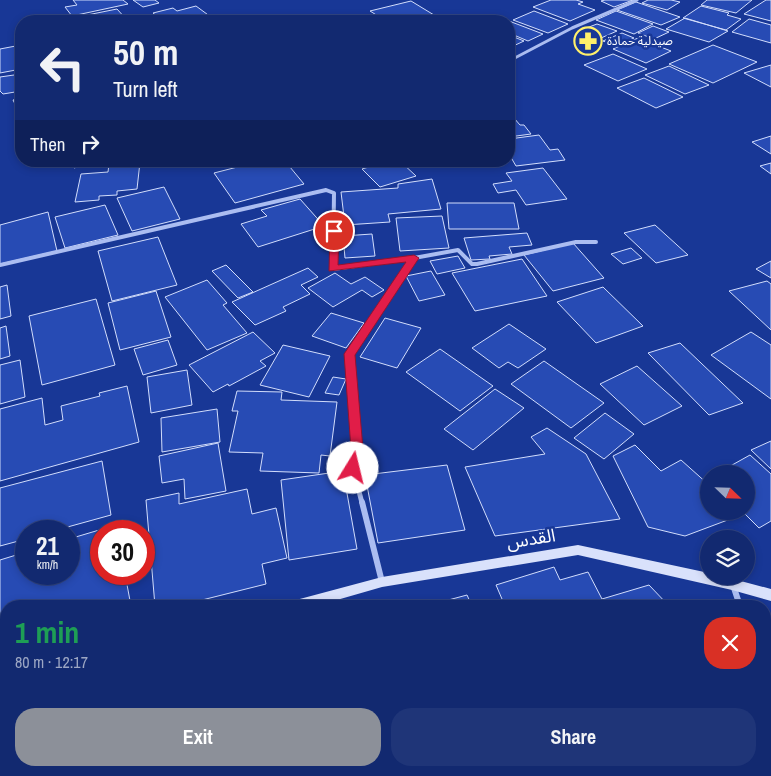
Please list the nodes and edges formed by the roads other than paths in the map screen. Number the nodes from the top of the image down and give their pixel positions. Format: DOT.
graph roads {
  1 [pos="636,0"];
  2 [pos="515,58"];
  3 [pos="596,242"];
  4 [pos="414,258"];
  5 [pos="0,265"];
  6 [pos="700,577"];
  7 [pos="382,582"];
  8 [pos="732,585"];
  9 [pos="736,585"];
  10 [pos="771,595"];
  11 [pos="318,600"];
  12 [pos="738,600"];
  1 -- 2 [label="street"];
  3 -- 4 [label="street"];
  4 -- 5 [label="street"];
  4 -- 7 [label="street"];
  6 -- 7 [label="main road, القدس"];
  7 -- 11 [label="main road, القدس"];
  8 -- 12 [label="street"];
  9 -- 10 [label="main road, القدس"];
}
